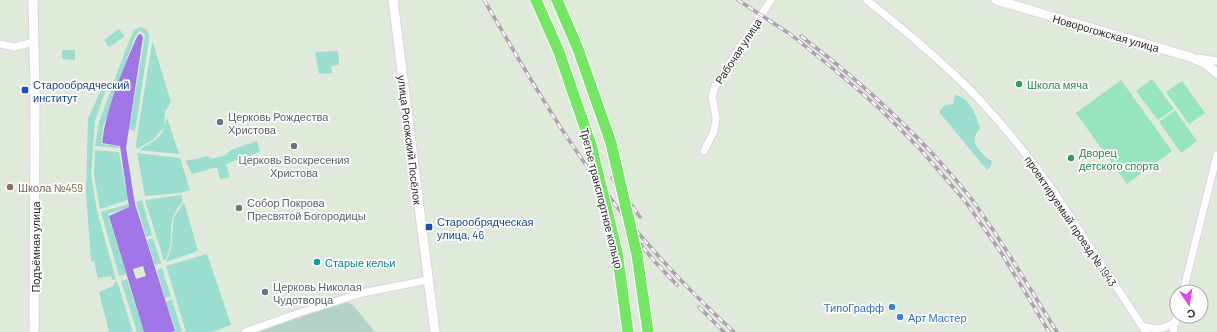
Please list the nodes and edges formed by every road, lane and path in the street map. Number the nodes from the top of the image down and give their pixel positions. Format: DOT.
graph roads {
  1 [pos="33,0"];
  2 [pos="393,0"];
  3 [pos="536,0"];
  4 [pos="558,0"];
  5 [pos="772,0"];
  6 [pos="867,0"];
  7 [pos="996,0"];
  8 [pos="34,42"];
  9 [pos="0,44"];
  10 [pos="1190,57"];
  11 [pos="1217,61"];
  12 [pos="1217,73"];
  13 [pos="704,151"];
  14 [pos="1217,154"];
  15 [pos="428,280"];
  16 [pos="1185,284"];
  17 [pos="1170,324"];
  18 [pos="1144,329"];
  19 [pos="34,332"];
  20 [pos="245,332"];
  21 [pos="435,332"];
  22 [pos="628,332"];
  23 [pos="648,332"];
  1 -- 8 [label="street, Подъёмная улица"];
  2 -- 15 [label="street, улица Рогожский Посёлок"];
  3 -- 22 [label="main road, Третье транспортное кольцо, bridge"];
  4 -- 23 [label="main road, Третье транспортное кольцо, bridge"];
  5 -- 13 [label="street, Рабочая улица"];
  6 -- 18 [label="street, проектируемый проезд № 1943"];
  7 -- 10 [label="street, Новорогожская улица"];
  8 -- 9 [label="street"];
  8 -- 19 [label="street, Подъёмная улица"];
  10 -- 11 [label="street, Новорогожская улица"];
  10 -- 12 [label="street"];
  14 -- 16 [label="street"];
  15 -- 20 [label="street"];
  15 -- 21 [label="street, улица Рогожский Посёлок"];
  17 -- 18 [label="street"];
}
